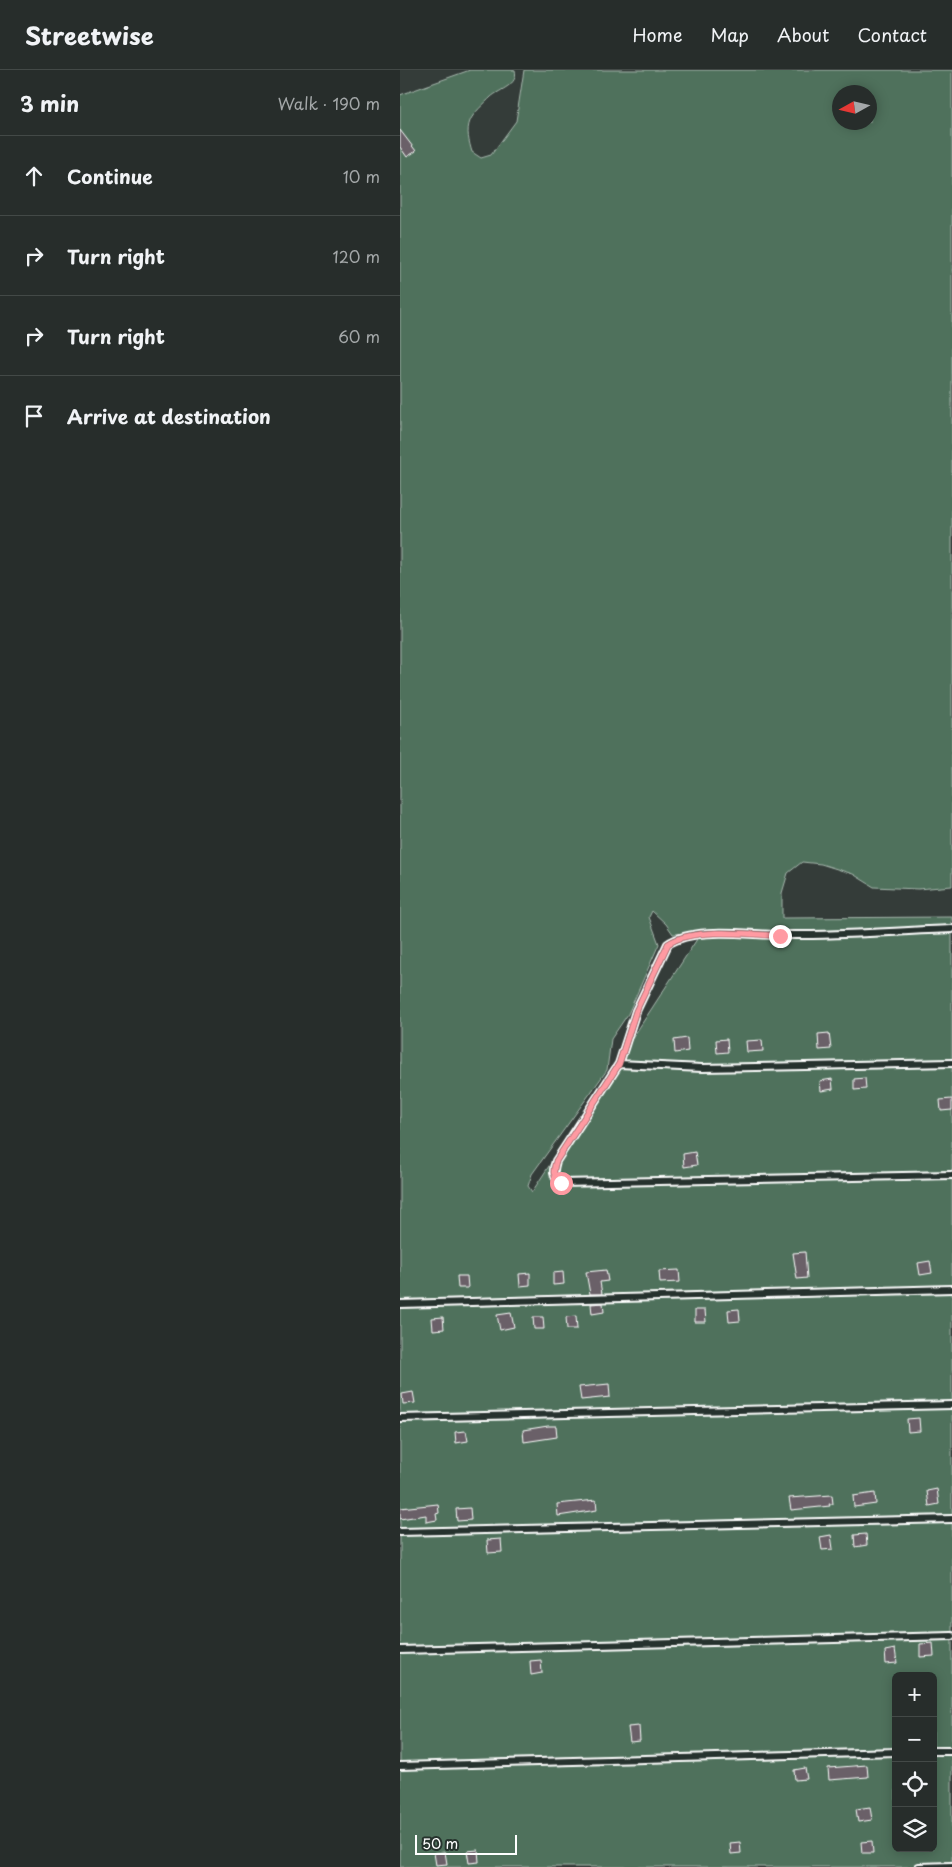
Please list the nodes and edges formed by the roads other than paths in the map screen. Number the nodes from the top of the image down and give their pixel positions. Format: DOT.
graph roads {
  1 [pos="952,929"];
  2 [pos="952,1063"];
  3 [pos="619,1064"];
  4 [pos="952,1175"];
  5 [pos="952,1288"];
  6 [pos="400,1304"];
  7 [pos="952,1405"];
  8 [pos="400,1418"];
  9 [pos="952,1519"];
  10 [pos="400,1532"];
  11 [pos="952,1636"];
  12 [pos="400,1650"];
  13 [pos="937,1751"];
  14 [pos="952,1751"];
  15 [pos="892,1752"];
  16 [pos="400,1766"];
  17 [pos="952,1866"];
  18 [pos="918,1867"];
  1 -- 3 [label="lane"];
  2 -- 3 [label="lane"];
  3 -- 4 [label="lane"];
  5 -- 6 [label="lane"];
  7 -- 8 [label="lane"];
  9 -- 10 [label="lane"];
  11 -- 12 [label="lane"];
  13 -- 14 [label="lane"];
  15 -- 16 [label="lane"];
  17 -- 18 [label="lane"];
}
